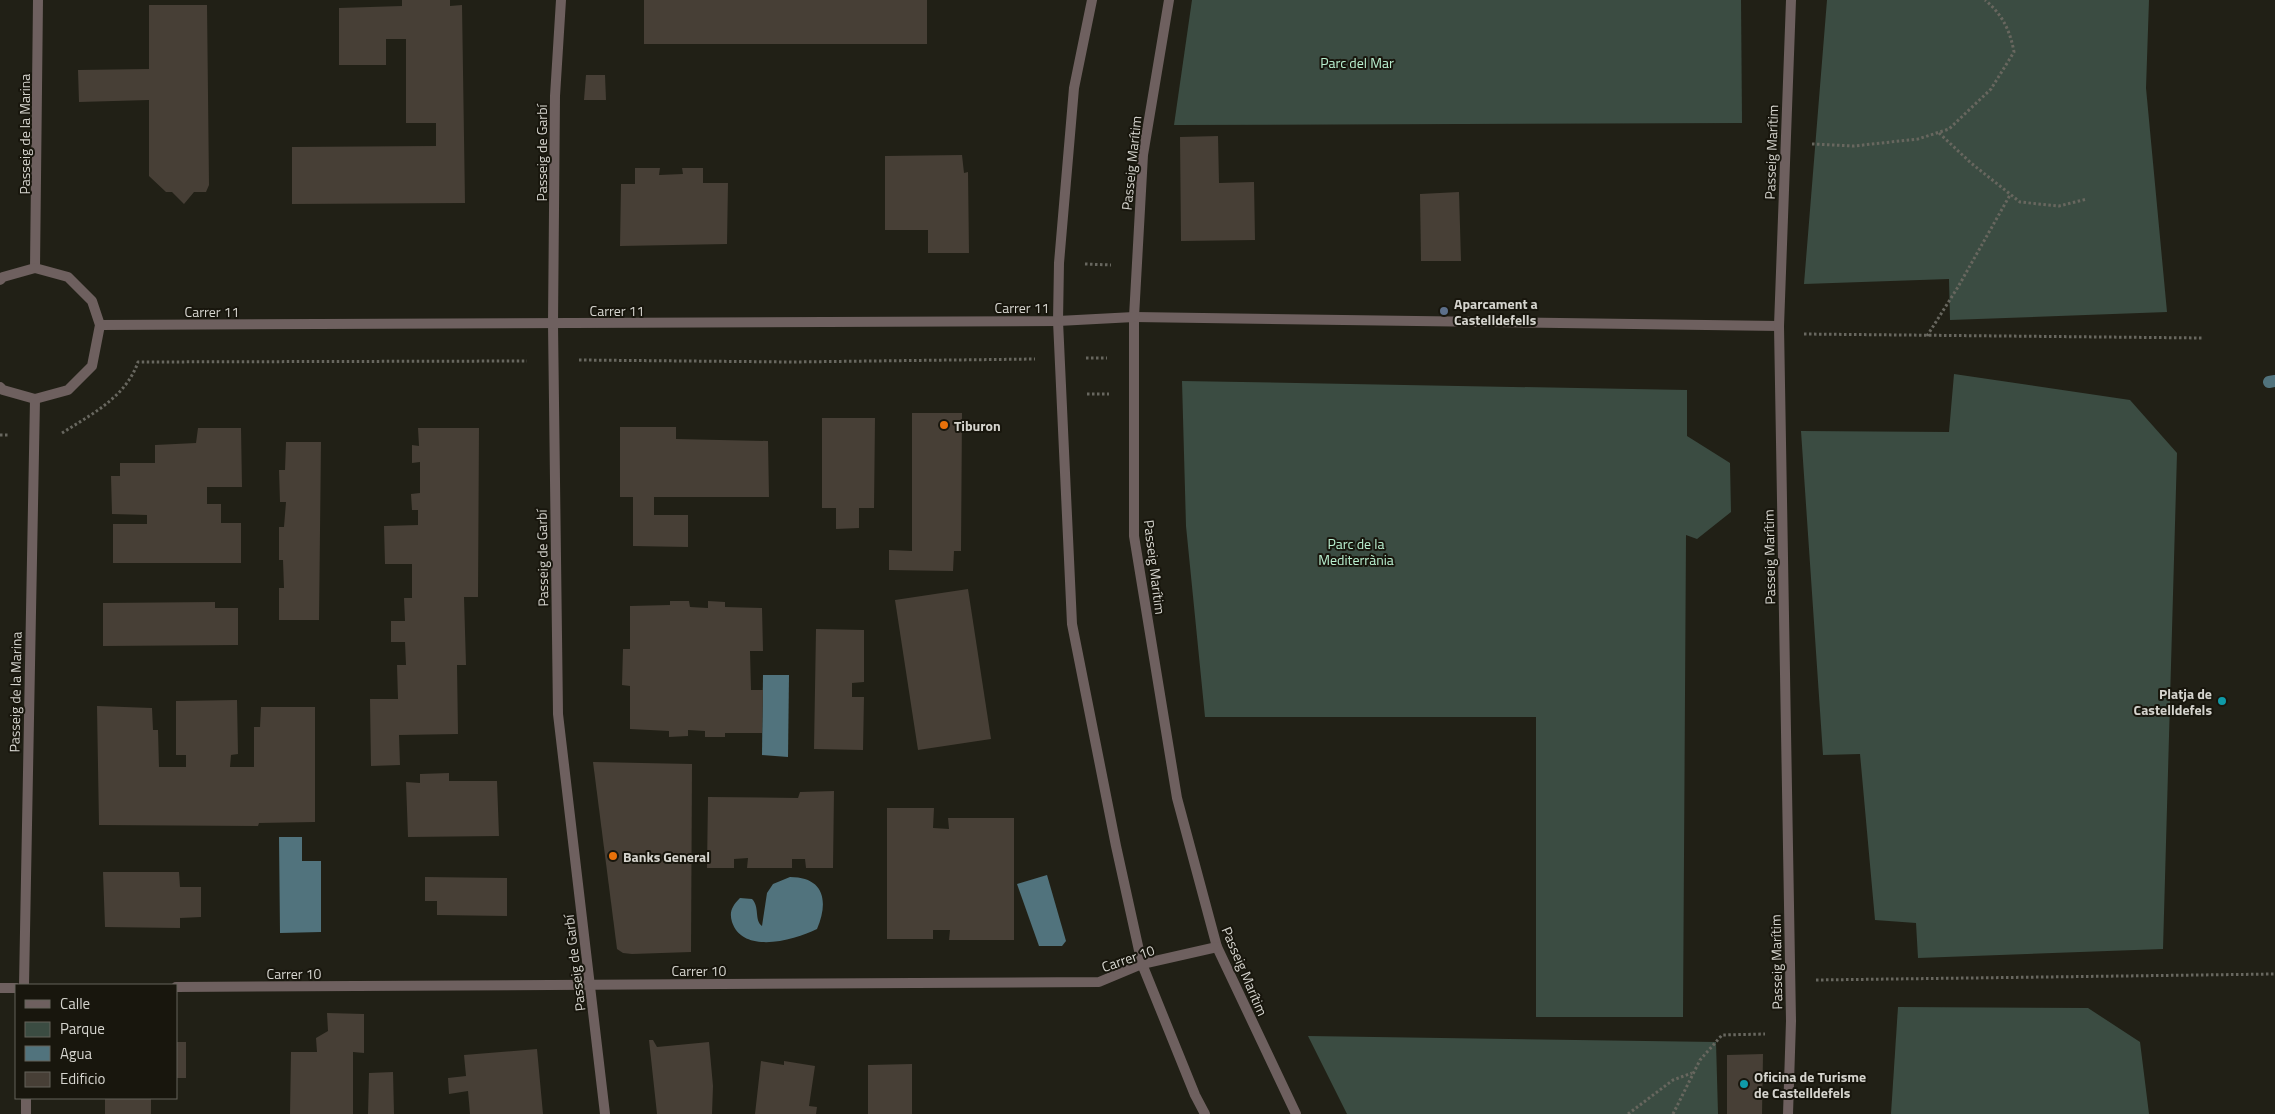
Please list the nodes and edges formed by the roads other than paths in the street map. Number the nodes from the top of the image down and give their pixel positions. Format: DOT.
graph roads {
  1 [pos="38,0"];
  2 [pos="561,0"];
  3 [pos="1092,0"];
  4 [pos="1169,0"];
  5 [pos="1791,0"];
  6 [pos="35,268"];
  7 [pos="0,280"];
  8 [pos="1134,317"];
  9 [pos="1058,321"];
  10 [pos="553,324"];
  11 [pos="100,325"];
  12 [pos="1779,330"];
  13 [pos="0,387"];
  14 [pos="35,399"];
  15 [pos="1217,947"];
  16 [pos="1142,964"];
  17 [pos="591,983"];
  18 [pos="24,984"];
  19 [pos="178,987"];
  20 [pos="0,988"];
  21 [pos="15,988"];
  22 [pos="26,1099"];
  23 [pos="26,1114"];
  24 [pos="605,1114"];
  25 [pos="1205,1114"];
  26 [pos="1296,1114"];
  27 [pos="1788,1114"];
  1 -- 6 [label="street, Passeig de la Marina"];
  2 -- 10 [label="street, Passeig de Garbí"];
  3 -- 9 [label="street"];
  4 -- 8 [label="street, Passeig Marítim"];
  5 -- 12 [label="street, Passeig Marítim"];
  6 -- 7 [label="street"];
  6 -- 11 [label="street"];
  8 -- 9 [label="street, Carrer 11"];
  8 -- 12 [label="street, Carrer 11"];
  8 -- 15 [label="street, Passeig Marítim"];
  9 -- 10 [label="street, Carrer 11"];
  9 -- 16 [label="street"];
  10 -- 11 [label="street, Carrer 11"];
  10 -- 17 [label="street, Passeig de Garbí"];
  11 -- 14 [label="street"];
  12 -- 27 [label="street, Passeig Marítim"];
  13 -- 14 [label="street"];
  14 -- 18 [label="street, Passeig de la Marina"];
  15 -- 16 [label="street, Carrer 10"];
  15 -- 26 [label="street, Passeig Marítim"];
  16 -- 17 [label="street, Carrer 10"];
  16 -- 25 [label="street"];
  17 -- 19 [label="street, Carrer 10"];
  17 -- 24 [label="street, Passeig de Garbí"];
  20 -- 21 [label="street"];
  22 -- 23 [label="street"];
}
